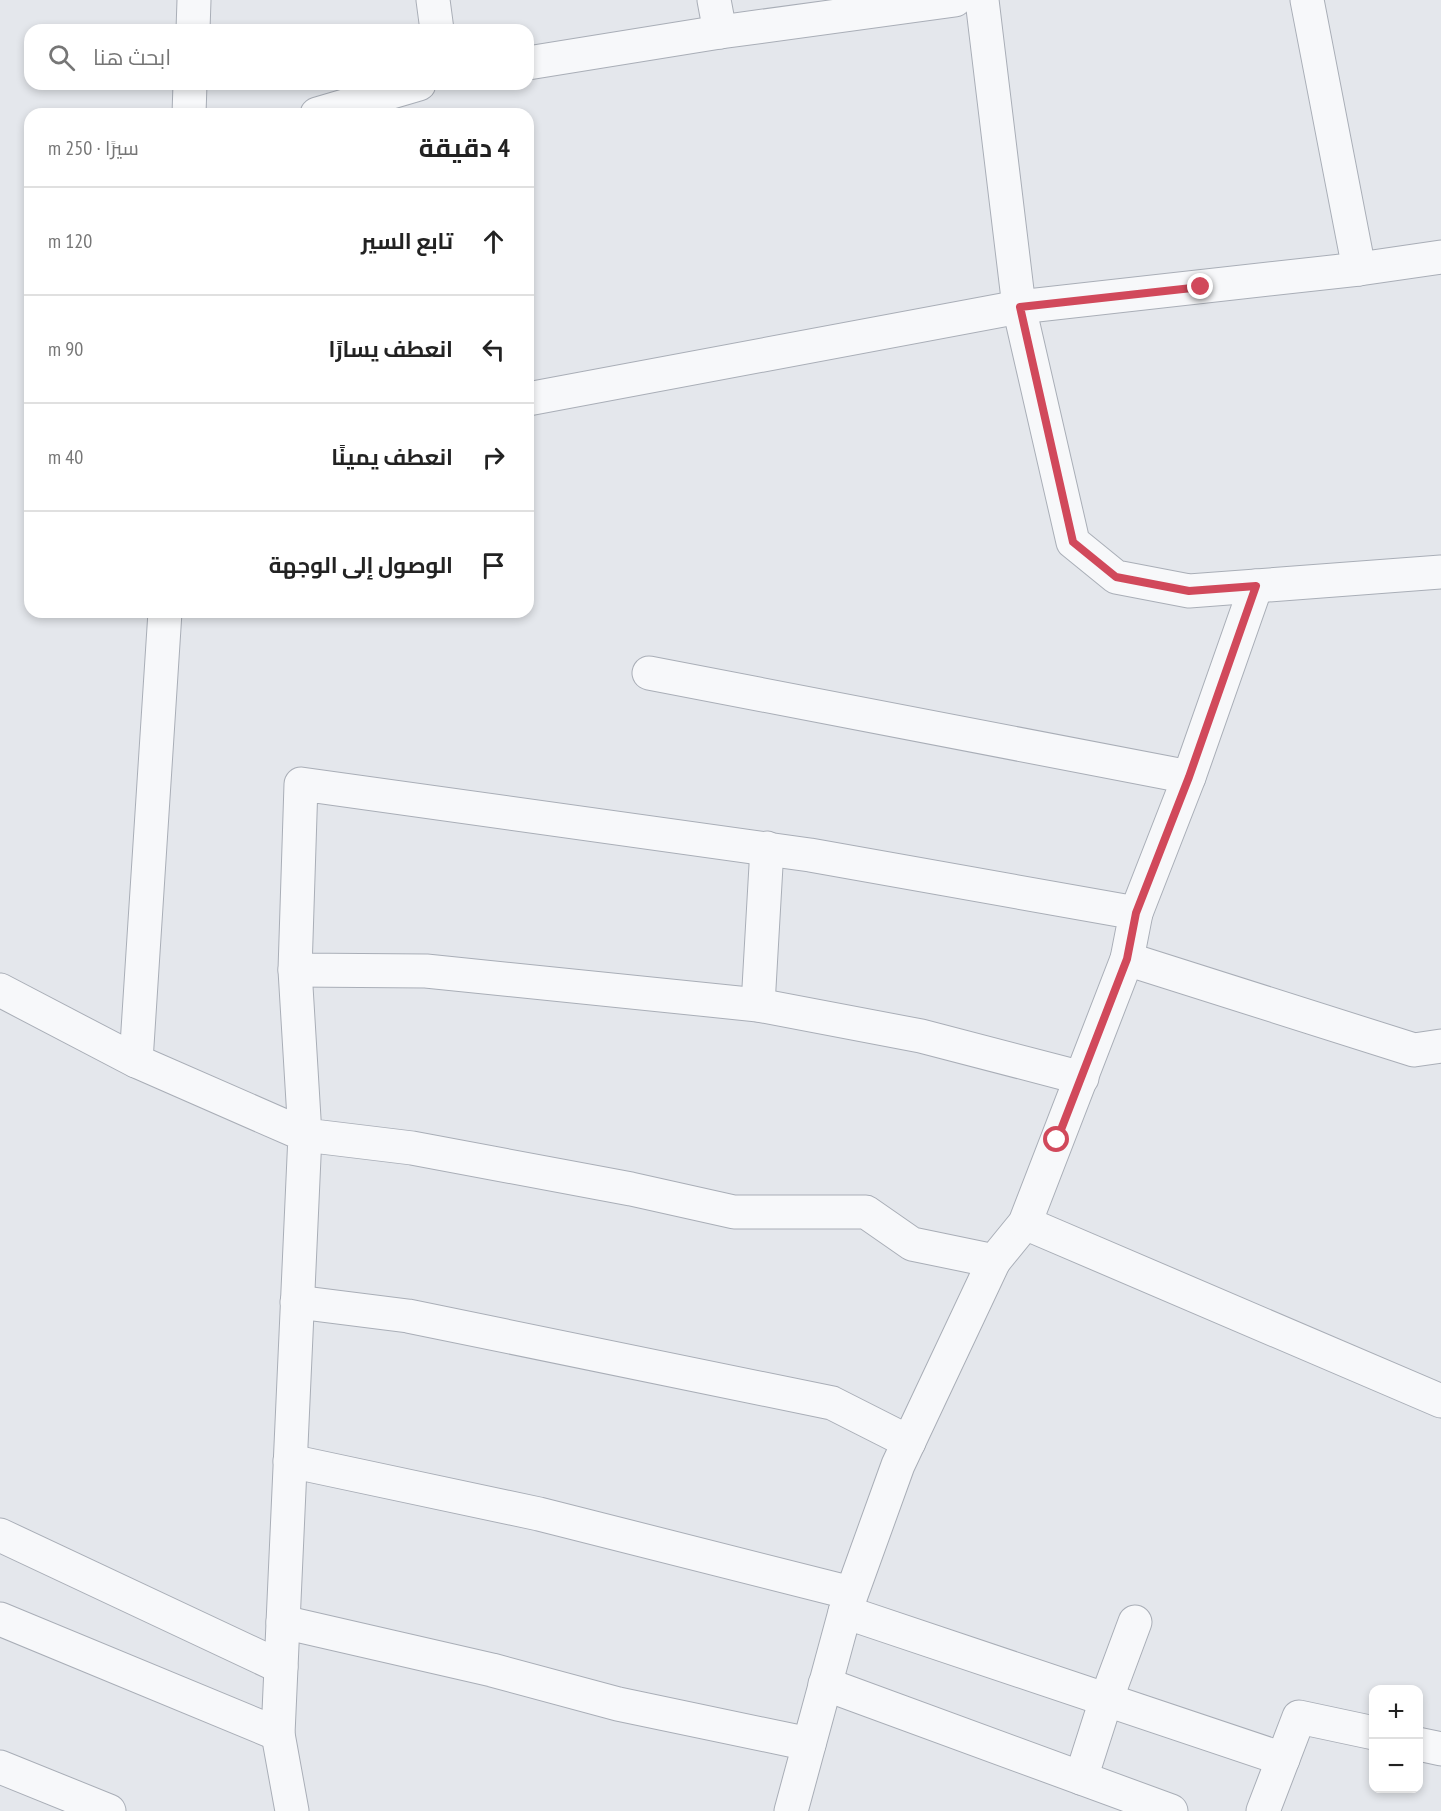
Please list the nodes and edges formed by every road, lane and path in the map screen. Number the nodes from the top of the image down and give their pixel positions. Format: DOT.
graph roads {
  1 [pos="194,0"];
  2 [pos="433,0"];
  3 [pos="714,0"];
  4 [pos="955,0"];
  5 [pos="982,0"];
  6 [pos="1307,0"];
  7 [pos="193,24"];
  8 [pos="436,24"];
  9 [pos="720,32"];
  10 [pos="534,62"];
  11 [pos="190,90"];
  12 [pos="399,90"];
  13 [pos="189,108"];
  14 [pos="337,108"];
  15 [pos="1441,257"];
  16 [pos="1359,269"];
  17 [pos="1020,307"];
  18 [pos="534,398"];
  19 [pos="1441,572"];
  20 [pos="1256,586"];
  21 [pos="165,618"];
  22 [pos="649,673"];
  23 [pos="1189,777"];
  24 [pos="767,848"];
  25 [pos="1136,913"];
  26 [pos="1127,959"];
  27 [pos="295,970"];
  28 [pos="0,990"];
  29 [pos="758,1005"];
  30 [pos="1441,1046"];
  31 [pos="136,1061"];
  32 [pos="1082,1078"];
  33 [pos="305,1135"];
  34 [pos="1024,1223"];
  35 [pos="994,1261"];
  36 [pos="297,1302"];
  37 [pos="1441,1401"];
  38 [pos="909,1442"];
  39 [pos="290,1461"];
  40 [pos="0,1535"];
  41 [pos="848,1602"];
  42 [pos="0,1619"];
  43 [pos="283,1622"];
  44 [pos="1135,1623"];
  45 [pos="281,1667"];
  46 [pos="825,1684"];
  47 [pos="1106,1700"];
  48 [pos="1369,1732"];
  49 [pos="278,1734"];
  50 [pos="809,1744"];
  51 [pos="1423,1745"];
  52 [pos="1441,1749"];
  53 [pos="1283,1760"];
  54 [pos="0,1767"];
  55 [pos="1081,1778"];
  56 [pos="109,1811"];
  57 [pos="292,1811"];
  58 [pos="791,1811"];
  59 [pos="1171,1811"];
  60 [pos="1263,1811"];
  1 -- 7 [label="street"];
  2 -- 8 [label="street"];
  3 -- 9 [label="street"];
  4 -- 9 [label="street"];
  5 -- 17 [label="street"];
  6 -- 16 [label="street"];
  9 -- 10 [label="street"];
  11 -- 13 [label="street"];
  12 -- 14 [label="street"];
  15 -- 16 [label="street"];
  16 -- 17 [label="street"];
  17 -- 18 [label="street"];
  17 -- 20 [label="street"];
  19 -- 20 [label="street"];
  20 -- 23 [label="street"];
  21 -- 31 [label="street"];
  22 -- 23 [label="street"];
  23 -- 25 [label="street"];
  24 -- 25 [label="street"];
  24 -- 27 [label="street"];
  24 -- 29 [label="street"];
  25 -- 26 [label="street"];
  26 -- 30 [label="street"];
  26 -- 32 [label="street"];
  27 -- 29 [label="street"];
  27 -- 33 [label="street"];
  28 -- 31 [label="street"];
  29 -- 32 [label="street"];
  31 -- 33 [label="street"];
  32 -- 34 [label="street"];
  33 -- 35 [label="street"];
  33 -- 36 [label="street"];
  34 -- 35 [label="street"];
  34 -- 37 [label="street"];
  35 -- 38 [label="street"];
  36 -- 38 [label="street"];
  36 -- 39 [label="street"];
  38 -- 41 [label="street"];
  39 -- 41 [label="street"];
  39 -- 43 [label="street"];
  40 -- 45 [label="street"];
  41 -- 46 [label="street"];
  41 -- 47 [label="street"];
  42 -- 49 [label="street"];
  43 -- 45 [label="street"];
  43 -- 50 [label="street"];
  44 -- 47 [label="street"];
  45 -- 49 [label="street"];
  46 -- 50 [label="street"];
  46 -- 55 [label="street"];
  47 -- 53 [label="street"];
  47 -- 55 [label="street"];
  48 -- 53 [label="street"];
  49 -- 57 [label="street"];
  50 -- 58 [label="street"];
  51 -- 52 [label="street"];
  53 -- 60 [label="street"];
  54 -- 56 [label="street"];
  55 -- 59 [label="street"];
}
